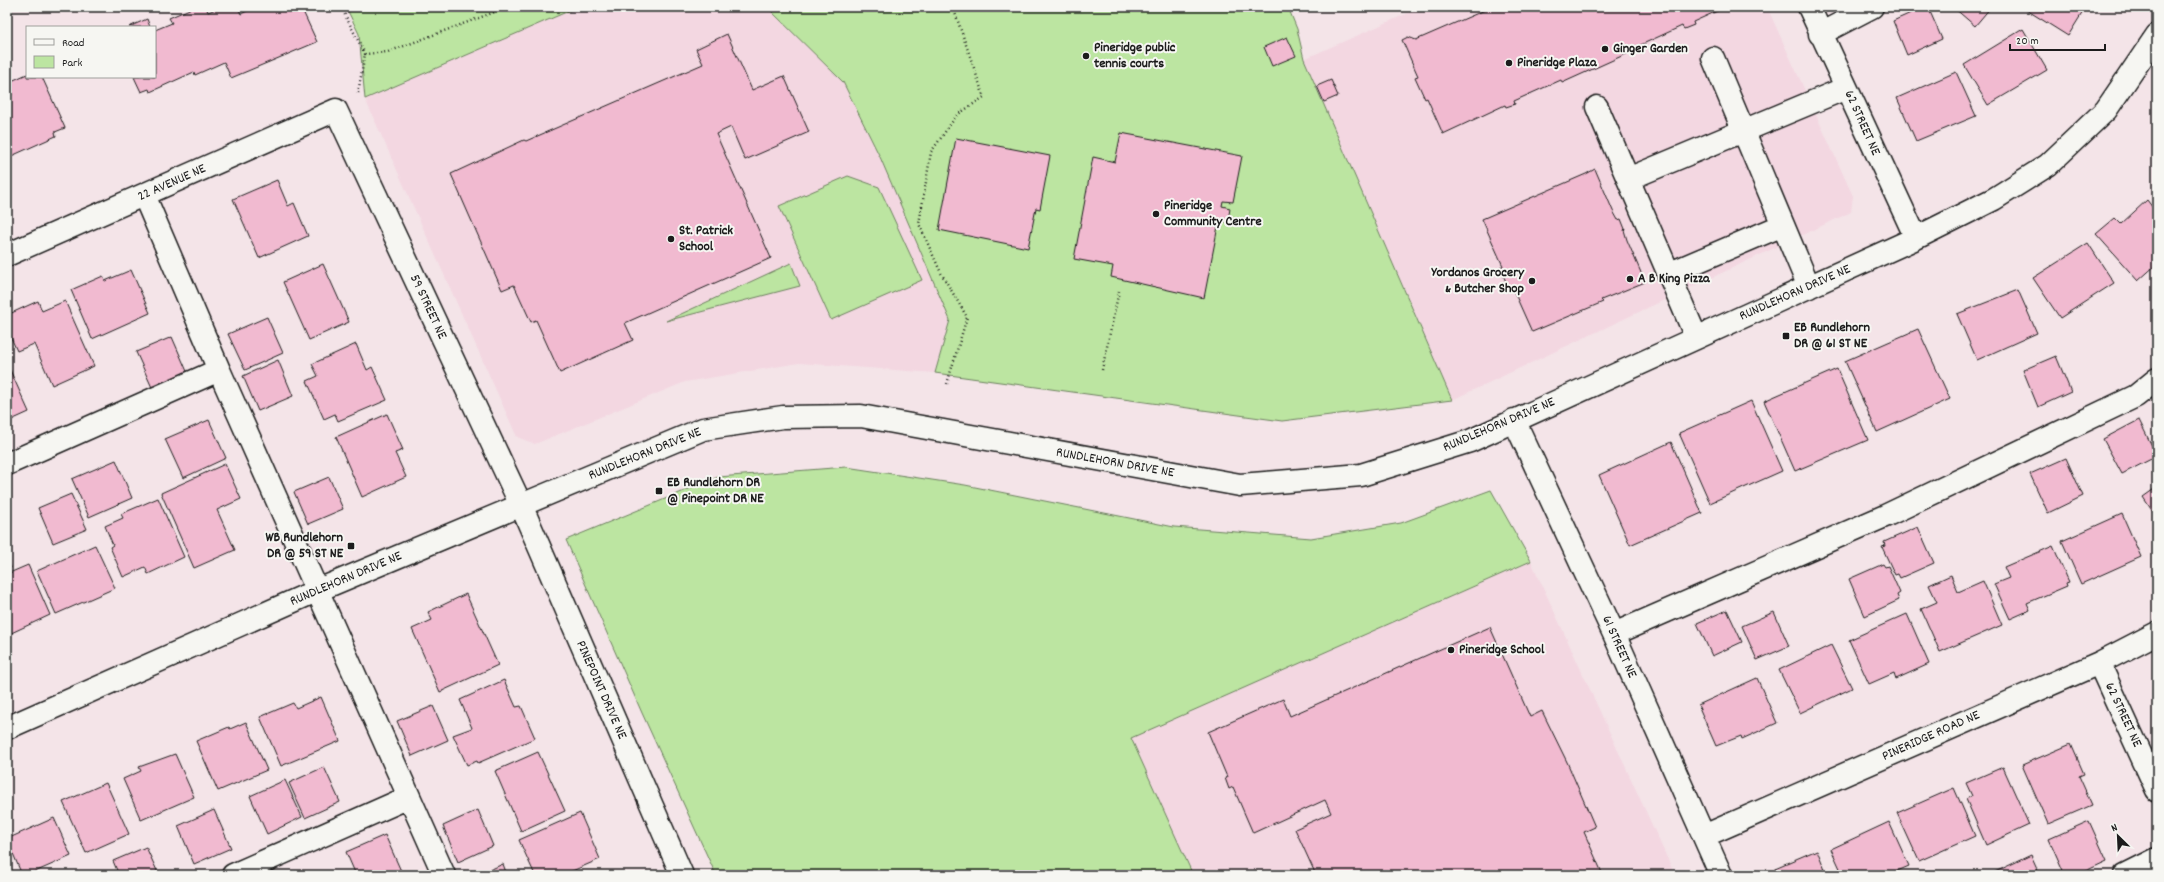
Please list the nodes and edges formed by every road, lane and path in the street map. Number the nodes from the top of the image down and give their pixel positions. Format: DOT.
graph roads {
  1 [pos="341,7"];
  2 [pos="508,7"];
  3 [pos="953,7"];
  4 [pos="1809,7"];
  5 [pos="1872,7"];
  6 [pos="1820,34"];
  7 [pos="2157,35"];
  8 [pos="365,54"];
  9 [pos="1713,58"];
  10 [pos="1846,88"];
  11 [pos="1597,107"];
  12 [pos="336,110"];
  13 [pos="1744,132"];
  14 [pos="1628,179"];
  15 [pos="144,195"];
  16 [pos="1783,225"];
  17 [pos="1916,238"];
  18 [pos="7,255"];
  19 [pos="1668,274"];
  20 [pos="1809,287"];
  21 [pos="1119,292"];
  22 [pos="1696,337"];
  23 [pos="219,370"];
  24 [pos="1102,370"];
  25 [pos="2157,379"];
  26 [pos="947,384"];
  27 [pos="1514,420"];
  28 [pos="7,464"];
  29 [pos="521,505"];
  30 [pos="316,591"];
  31 [pos="2157,633"];
  32 [pos="1614,634"];
  33 [pos="2099,663"];
  34 [pos="7,728"];
  35 [pos="2157,790"];
  36 [pos="409,797"];
  37 [pos="1704,836"];
  38 [pos="2157,858"];
  39 [pos="233,875"];
  40 [pos="444,875"];
  41 [pos="682,875"];
  42 [pos="1721,875"];
  43 [pos="2125,875"];
  1 -- 8 [label="path"];
  2 -- 8 [label="path"];
  3 -- 26 [label="path"];
  4 -- 6 [label="street, 62 STREET NE"];
  5 -- 6 [label="street"];
  6 -- 10 [label="street, 62 STREET NE"];
  7 -- 17 [label="street, RUNDLEHORN DRIVE NE"];
  8 -- 12 [label="path"];
  9 -- 13 [label="street"];
  10 -- 13 [label="street"];
  10 -- 17 [label="street, 62 STREET NE"];
  11 -- 14 [label="street"];
  12 -- 15 [label="street, 22 AVENUE NE"];
  12 -- 29 [label="street, 59 STREET NE"];
  13 -- 14 [label="street"];
  13 -- 16 [label="street"];
  14 -- 19 [label="street"];
  15 -- 18 [label="street, 22 AVENUE NE"];
  15 -- 23 [label="street"];
  16 -- 19 [label="street"];
  16 -- 20 [label="street"];
  17 -- 20 [label="street, RUNDLEHORN DRIVE NE"];
  19 -- 22 [label="street"];
  20 -- 22 [label="street, RUNDLEHORN DRIVE NE"];
  21 -- 24 [label="path"];
  22 -- 27 [label="street, RUNDLEHORN DRIVE NE"];
  23 -- 28 [label="street"];
  23 -- 30 [label="street"];
  25 -- 32 [label="street"];
  27 -- 29 [label="street, RUNDLEHORN DRIVE NE"];
  27 -- 32 [label="street, 61 STREET NE"];
  29 -- 30 [label="street, RUNDLEHORN DRIVE NE"];
  29 -- 41 [label="street, PINEPOINT DRIVE NE"];
  30 -- 34 [label="street, RUNDLEHORN DRIVE NE"];
  30 -- 36 [label="street"];
  31 -- 33 [label="street, PINERIDGE ROAD NE"];
  32 -- 37 [label="street, 61 STREET NE"];
  33 -- 35 [label="street, 62 STREET NE"];
  33 -- 37 [label="street, PINERIDGE ROAD NE"];
  36 -- 39 [label="street"];
  36 -- 40 [label="street"];
  37 -- 42 [label="street, 61 STREET NE"];
  38 -- 43 [label="street"];
}
